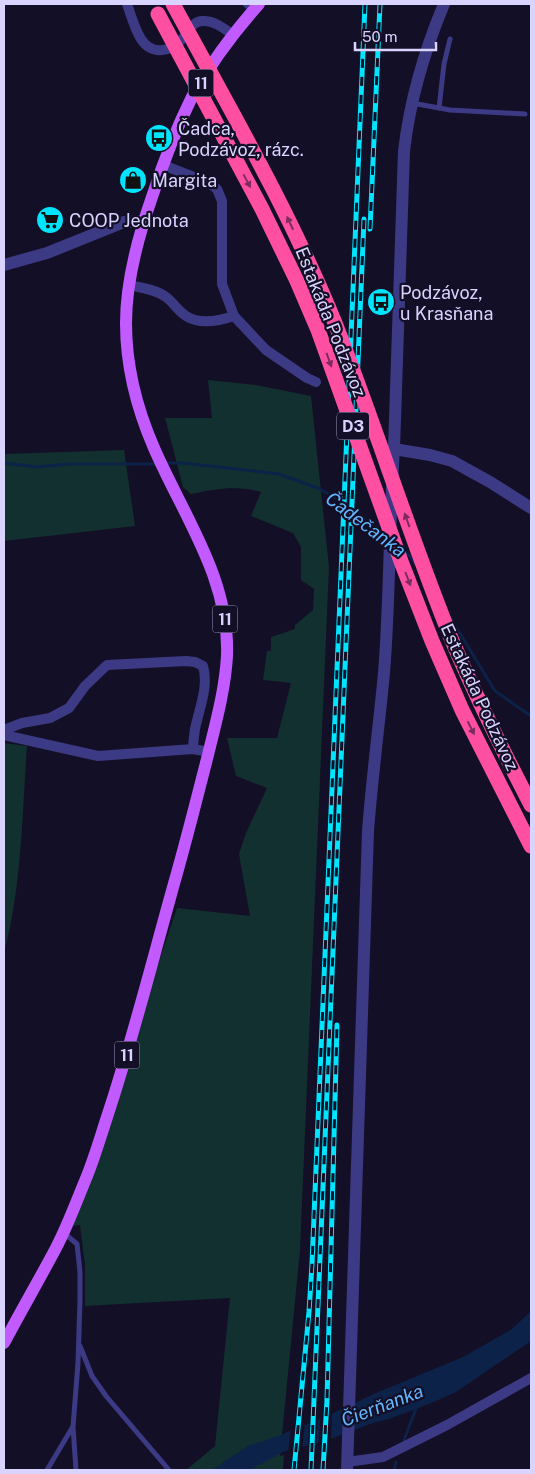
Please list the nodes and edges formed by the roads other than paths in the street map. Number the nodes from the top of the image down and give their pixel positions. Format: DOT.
graph roads {
  1 [pos="127,4"];
  2 [pos="173,4"];
  3 [pos="444,4"];
  4 [pos="252,6"];
  5 [pos="158,14"];
  6 [pos="233,35"];
  7 [pos="450,39"];
  8 [pos="411,103"];
  9 [pos="439,108"];
  10 [pos="525,114"];
  11 [pos="163,165"];
  12 [pos="144,221"];
  13 [pos="4,265"];
  14 [pos="129,285"];
  15 [pos="234,316"];
  16 [pos="316,382"];
  17 [pos="394,449"];
  18 [pos="531,508"];
  19 [pos="4,730"];
  20 [pos="4,735"];
  21 [pos="193,749"];
  22 [pos="208,752"];
  23 [pos="531,805"];
  24 [pos="531,846"];
  25 [pos="63,1232"];
  26 [pos="78,1340"];
  27 [pos="4,1343"];
  28 [pos="531,1378"];
  29 [pos="73,1427"];
  30 [pos="347,1466"];
  31 [pos="47,1470"];
  32 [pos="76,1470"];
  33 [pos="169,1470"];
  1 -- 6 [label="street"];
  23 -- 2 [label="highway, Estakáda Podzávoz / D3, one-way, bridge"];
  3 -- 8 [label="street"];
  4 -- 6 [label="main road, 11"];
  5 -- 24 [label="highway, Estakáda Podzávoz / D3, one-way, bridge"];
  6 -- 11 [label="main road, 11"];
  7 -- 9 [label="lane"];
  8 -- 9 [label="lane"];
  8 -- 17 [label="street"];
  9 -- 10 [label="lane"];
  11 -- 12 [label="main road, 11"];
  11 -- 15 [label="street"];
  12 -- 13 [label="street"];
  12 -- 14 [label="main road, 11"];
  14 -- 15 [label="street"];
  14 -- 22 [label="main road, 11"];
  15 -- 16 [label="street"];
  17 -- 18 [label="street"];
  17 -- 30 [label="street, bridge"];
  19 -- 21 [label="street"];
  20 -- 21 [label="street"];
  21 -- 22 [label="street"];
  22 -- 25 [label="main road, 11"];
  25 -- 26 [label="lane"];
  25 -- 27 [label="main road, 11"];
  26 -- 29 [label="lane"];
  26 -- 33 [label="lane"];
  28 -- 30 [label="street"];
  29 -- 31 [label="lane"];
  29 -- 32 [label="lane"];
}
